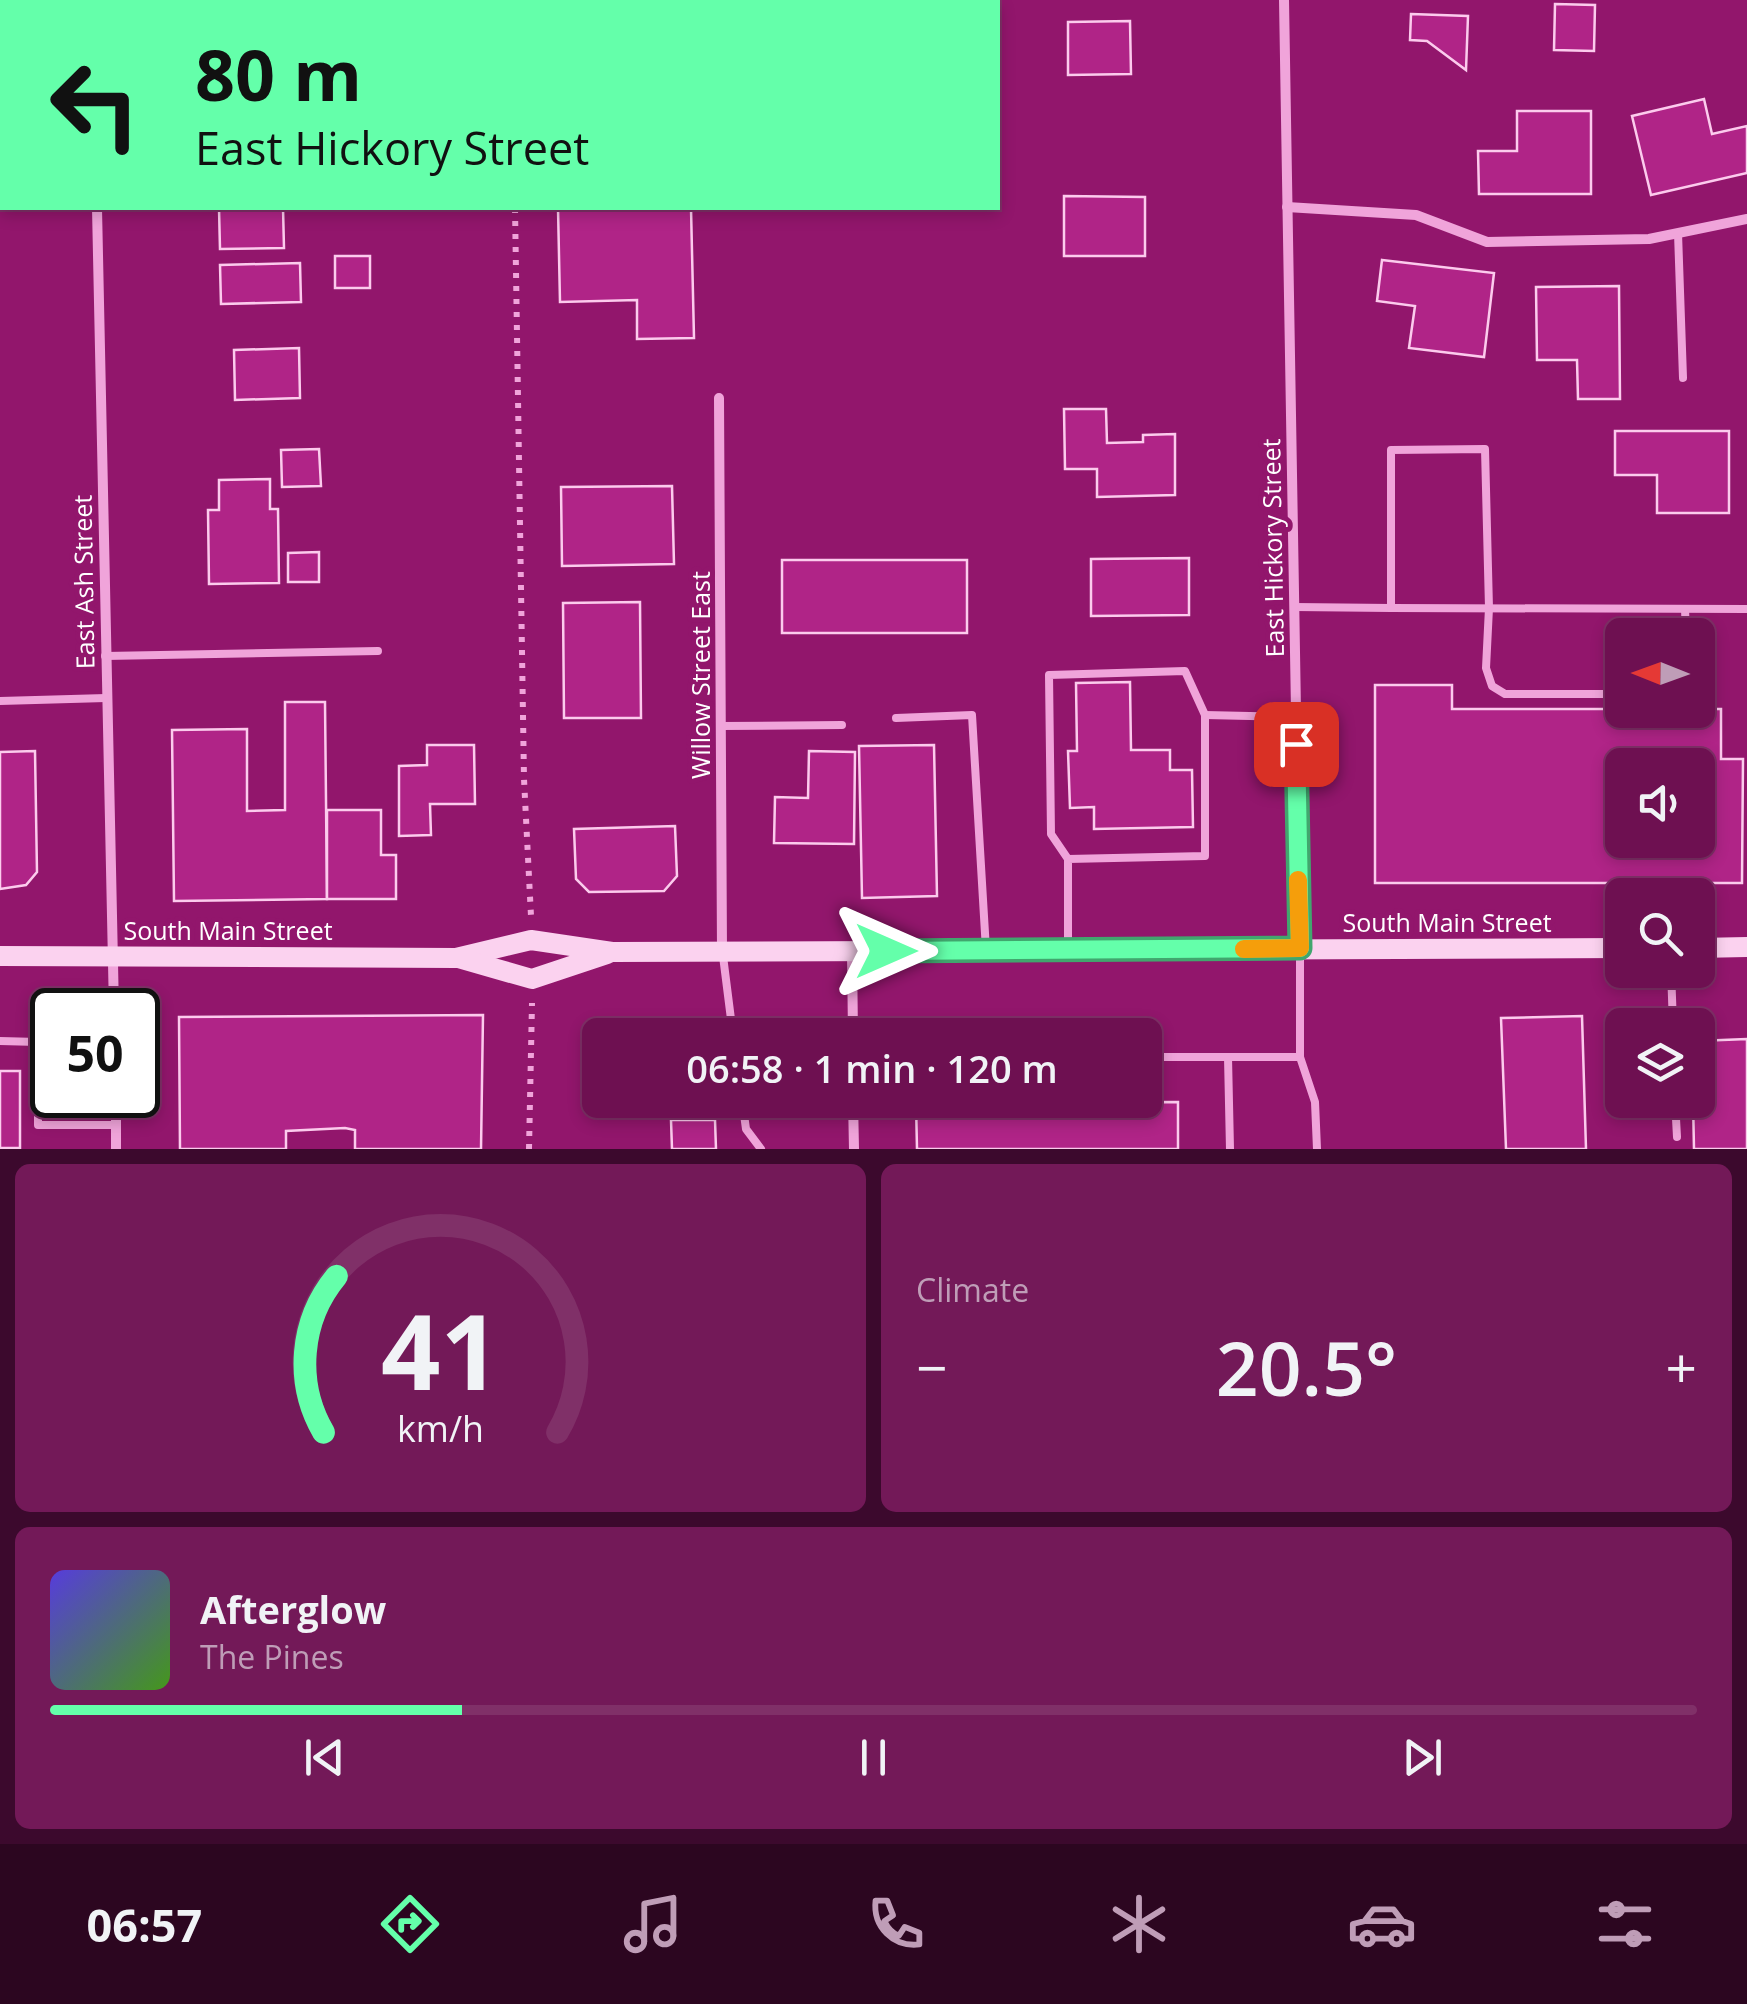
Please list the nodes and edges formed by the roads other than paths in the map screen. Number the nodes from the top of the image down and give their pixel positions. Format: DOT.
graph roads {
  1 [pos="1284,0"];
  2 [pos="1287,206"];
  3 [pos="97,210"];
  4 [pos="1747,219"];
  5 [pos="1678,233"];
  6 [pos="1684,378"];
  7 [pos="719,398"];
  8 [pos="1294,607"];
  9 [pos="1392,608"];
  10 [pos="1488,608"];
  11 [pos="1685,608"];
  12 [pos="1747,609"];
  13 [pos="1685,618"];
  14 [pos="378,651"];
  15 [pos="105,656"];
  16 [pos="1605,694"];
  17 [pos="106,698"];
  18 [pos="0,701"];
  19 [pos="1205,716"];
  20 [pos="1296,716"];
  21 [pos="896,718"];
  22 [pos="842,725"];
  23 [pos="721,726"];
  24 [pos="1068,859"];
  25 [pos="1300,948"];
  26 [pos="1605,948"];
  27 [pos="1715,948"];
  28 [pos="1747,948"];
  29 [pos="986,950"];
  30 [pos="1068,950"];
  31 [pos="852,951"];
  32 [pos="612,952"];
  33 [pos="722,952"];
  34 [pos="112,955"];
  35 [pos="0,956"];
  36 [pos="456,958"];
  37 [pos="113,988"];
  38 [pos="731,1018"];
  39 [pos="853,1018"];
  40 [pos="0,1041"];
  41 [pos="1162,1057"];
  42 [pos="1228,1057"];
  43 [pos="1300,1058"];
  44 [pos="116,1118"];
  45 [pos="744,1118"];
  46 [pos="854,1118"];
  47 [pos="1676,1118"];
  48 [pos="116,1125"];
  49 [pos="1677,1137"];
  50 [pos="116,1149"];
  51 [pos="761,1149"];
  52 [pos="854,1149"];
  53 [pos="1230,1149"];
  54 [pos="1317,1149"];
  1 -- 2 [label="street, East Hickory Street"];
  2 -- 5 [label="street"];
  2 -- 8 [label="street, East Hickory Street"];
  3 -- 15 [label="street, East Ash Street"];
  4 -- 5 [label="street"];
  5 -- 6 [label="lane"];
  7 -- 23 [label="street, Willow Street East"];
  8 -- 9 [label="lane"];
  8 -- 20 [label="street, East Hickory Street"];
  9 -- 10 [label="lane"];
  9 -- 10 [label="lane"];
  10 -- 11 [label="lane"];
  10 -- 16 [label="lane"];
  11 -- 12 [label="lane"];
  11 -- 13 [label="lane"];
  14 -- 15 [label="lane"];
  15 -- 17 [label="street, East Ash Street"];
  17 -- 18 [label="lane"];
  17 -- 34 [label="street, East Ash Street"];
  19 -- 20 [label="lane"];
  19 -- 24 [label="lane"];
  19 -- 24 [label="lane"];
  20 -- 25 [label="street, East Hickory Street"];
  21 -- 29 [label="lane"];
  22 -- 23 [label="lane"];
  23 -- 33 [label="street, Willow Street East"];
  24 -- 30 [label="lane"];
  25 -- 26 [label="main road, South Main Street"];
  25 -- 30 [label="main road, South Main Street"];
  25 -- 43 [label="lane"];
  27 -- 28 [label="main road"];
  29 -- 30 [label="main road, South Main Street"];
  29 -- 31 [label="main road, South Main Street"];
  31 -- 33 [label="main road, South Main Street"];
  31 -- 39 [label="street"];
  32 -- 33 [label="main road, South Main Street"];
  32 -- 36 [label="main road, South Main Street"];
  32 -- 36 [label="main road, South Main Street"];
  33 -- 38 [label="lane"];
  34 -- 35 [label="main road, South Main Street"];
  34 -- 36 [label="main road, South Main Street"];
  34 -- 37 [label="street, East Ash Street"];
  40 -- 48 [label="lane"];
  41 -- 42 [label="lane"];
  42 -- 43 [label="lane"];
  42 -- 53 [label="lane"];
  43 -- 54 [label="lane"];
  44 -- 48 [label="street"];
  45 -- 51 [label="lane"];
  46 -- 52 [label="street"];
  47 -- 49 [label="lane"];
  48 -- 50 [label="street"];
}
